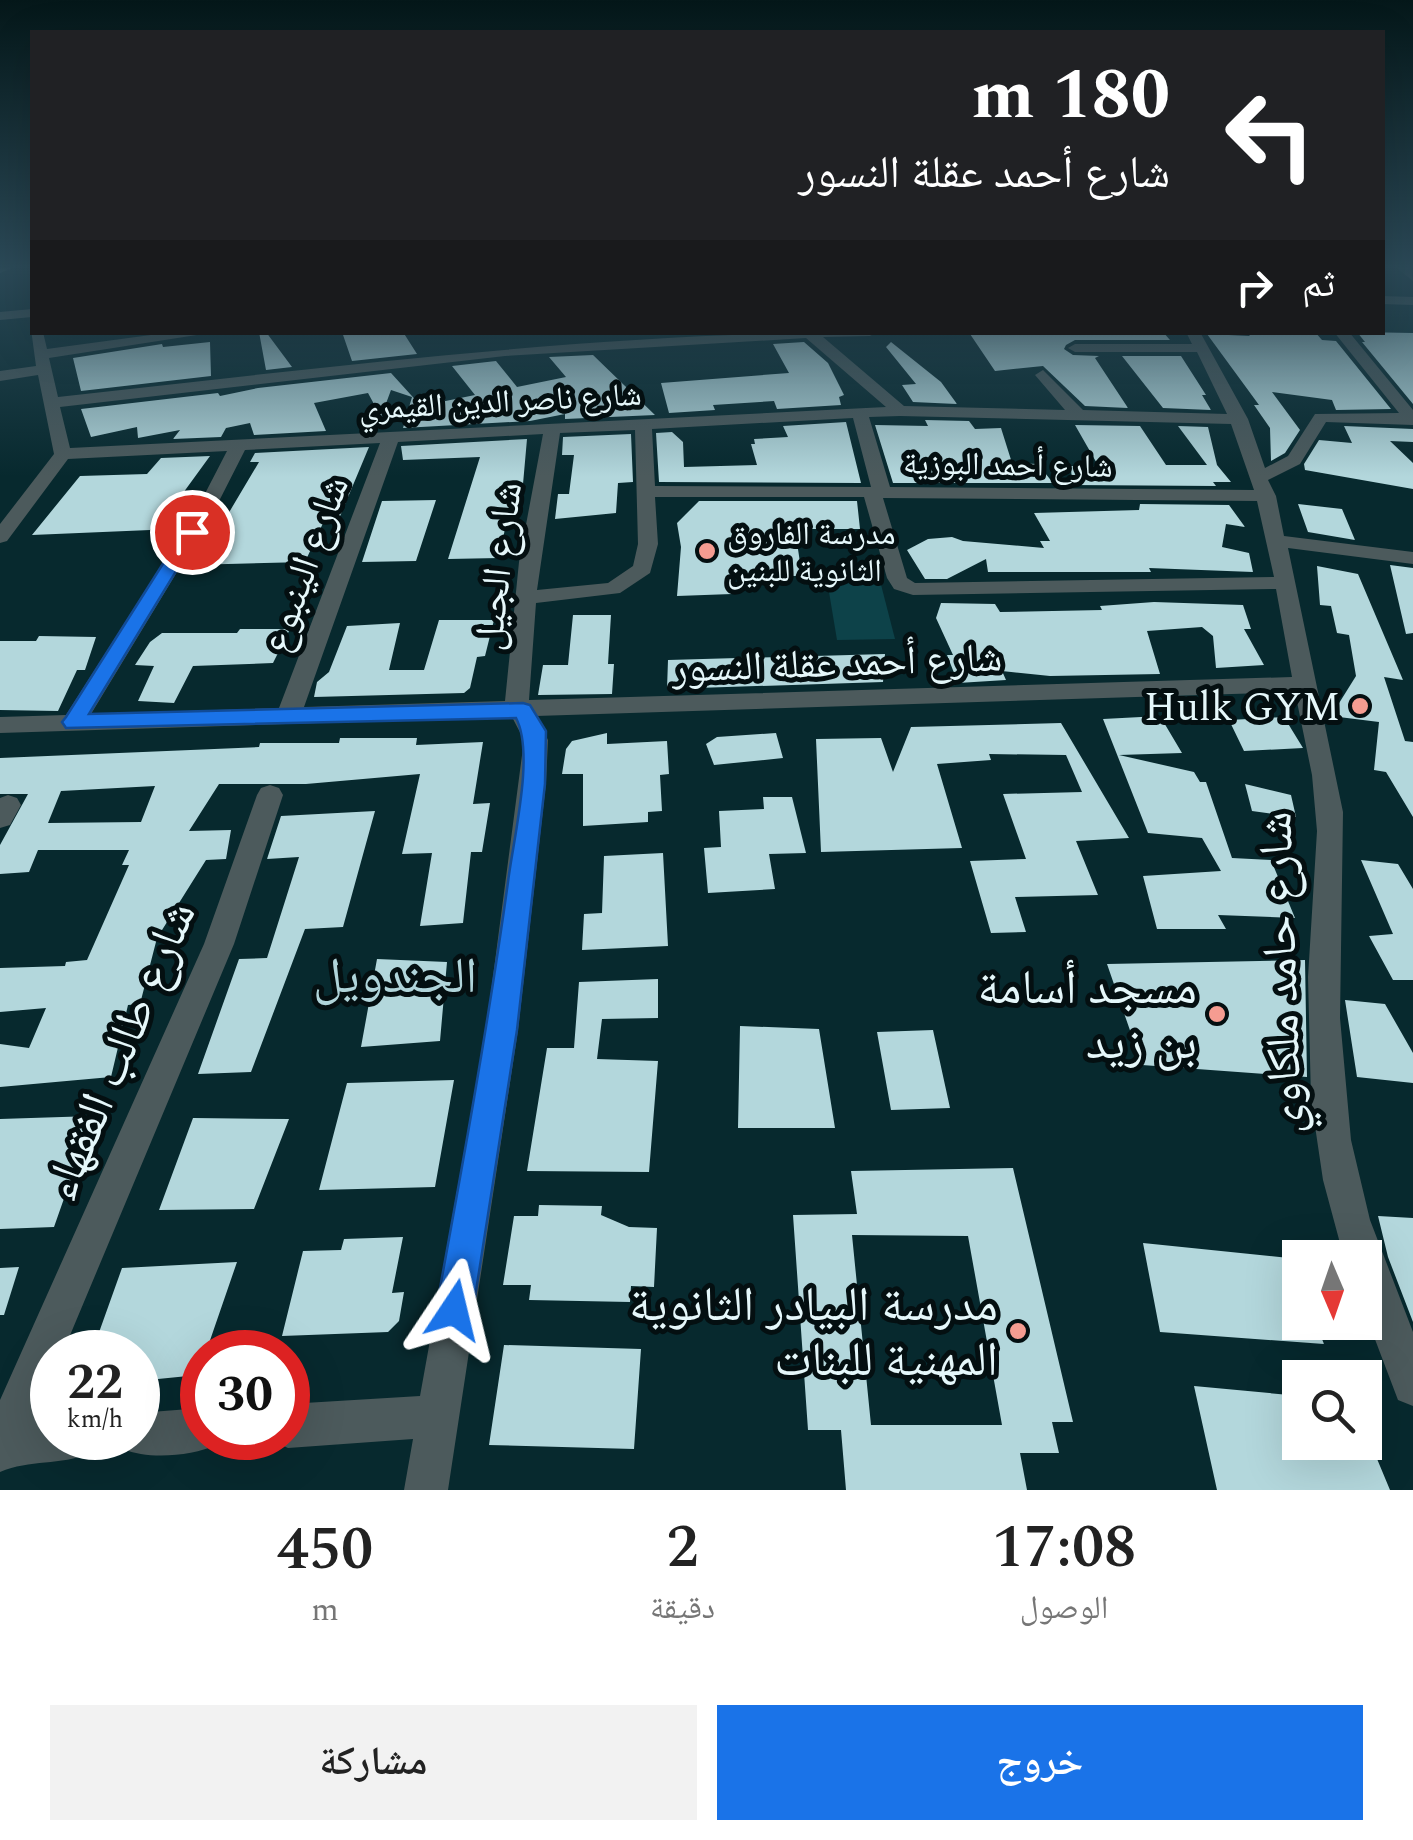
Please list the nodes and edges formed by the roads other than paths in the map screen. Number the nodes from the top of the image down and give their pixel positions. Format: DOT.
graph roads {
  1 [pos="35,338"];
  2 [pos="179,338"];
  3 [pos="742,338"];
  4 [pos="814,338"];
  5 [pos="1346,338"];
  6 [pos="1198,340"];
  7 [pos="1075,348"];
  8 [pos="44,362"];
  9 [pos="1043,375"];
  10 [pos="0,376"];
  11 [pos="50,403"];
  12 [pos="900,412"];
  13 [pos="860,413"];
  14 [pos="1078,414"];
  15 [pos="1412,419"];
  16 [pos="1240,420"];
  17 [pos="643,423"];
  18 [pos="552,429"];
  19 [pos="391,437"];
  20 [pos="239,444"];
  21 [pos="63,454"];
  22 [pos="1264,486"];
  23 [pos="646,491"];
  24 [pos="877,492"];
  25 [pos="0,537"];
  26 [pos="1278,541"];
  27 [pos="1413,558"];
  28 [pos="1287,583"];
  29 [pos="527,598"];
  30 [pos="1305,684"];
  31 [pos="523,710"];
  32 [pos="288,716"];
  33 [pos="74,722"];
  34 [pos="0,726"];
  35 [pos="270,795"];
  36 [pos="1357,1240"];
  37 [pos="1382,1306"];
  38 [pos="1413,1386"];
  39 [pos="436,1416"];
  40 [pos="310,1425"];
  41 [pos="30,1442"];
  42 [pos="1,1444"];
  43 [pos="426,1490"];
  1 -- 8 [label="street"];
  2 -- 8 [label="street"];
  3 -- 11 [label="street"];
  4 -- 12 [label="street"];
  5 -- 15 [label="street"];
  6 -- 7 [label="street"];
  6 -- 16 [label="street"];
  8 -- 10 [label="street"];
  8 -- 11 [label="street"];
  9 -- 14 [label="street"];
  11 -- 21 [label="street"];
  12 -- 13 [label="street, شارع ناصر الدين القيمري"];
  12 -- 14 [label="street, شارع ناصر الدين القيمري"];
  13 -- 17 [label="street, شارع ناصر الدين القيمري"];
  13 -- 24 [label="street"];
  14 -- 16 [label="street, شارع ناصر الدين القيمري"];
  15 -- 22 [label="street"];
  16 -- 22 [label="street"];
  17 -- 18 [label="street, شارع ناصر الدين القيمري"];
  17 -- 23 [label="street"];
  18 -- 19 [label="street, شارع ناصر الدين القيمري"];
  18 -- 29 [label="street, شارع الجيل"];
  19 -- 20 [label="street, شارع ناصر الدين القيمري"];
  19 -- 32 [label="street, شارع الينبوع"];
  20 -- 21 [label="street, شارع ناصر الدين القيمري"];
  20 -- 33 [label="street"];
  21 -- 25 [label="street"];
  22 -- 24 [label="street, شارع أحمد البوزية"];
  22 -- 26 [label="street"];
  23 -- 24 [label="street"];
  23 -- 29 [label="street"];
  24 -- 28 [label="street, شارع أحمد البوزية"];
  26 -- 27 [label="street"];
  26 -- 28 [label="street"];
  28 -- 30 [label="street"];
  29 -- 31 [label="street, شارع الجيل"];
  30 -- 31 [label="street, شارع أحمد عقلة النسور"];
  30 -- 36 [label="street, شارع حامد ملكاوي"];
  31 -- 32 [label="street, شارع أحمد عقلة النسور"];
  31 -- 39 [label="street, شارع الجيل"];
  32 -- 33 [label="street, شارع أحمد عقلة النسور"];
  33 -- 34 [label="street, شارع أحمد عقلة النسور"];
  35 -- 42 [label="street, شارع طالب الفقهاء"];
  37 -- 38 [label="street, شارع حامد ملكاوي"];
  39 -- 40 [label="street"];
  39 -- 43 [label="street, شارع الجيل"];
  41 -- 42 [label="street"];
}
